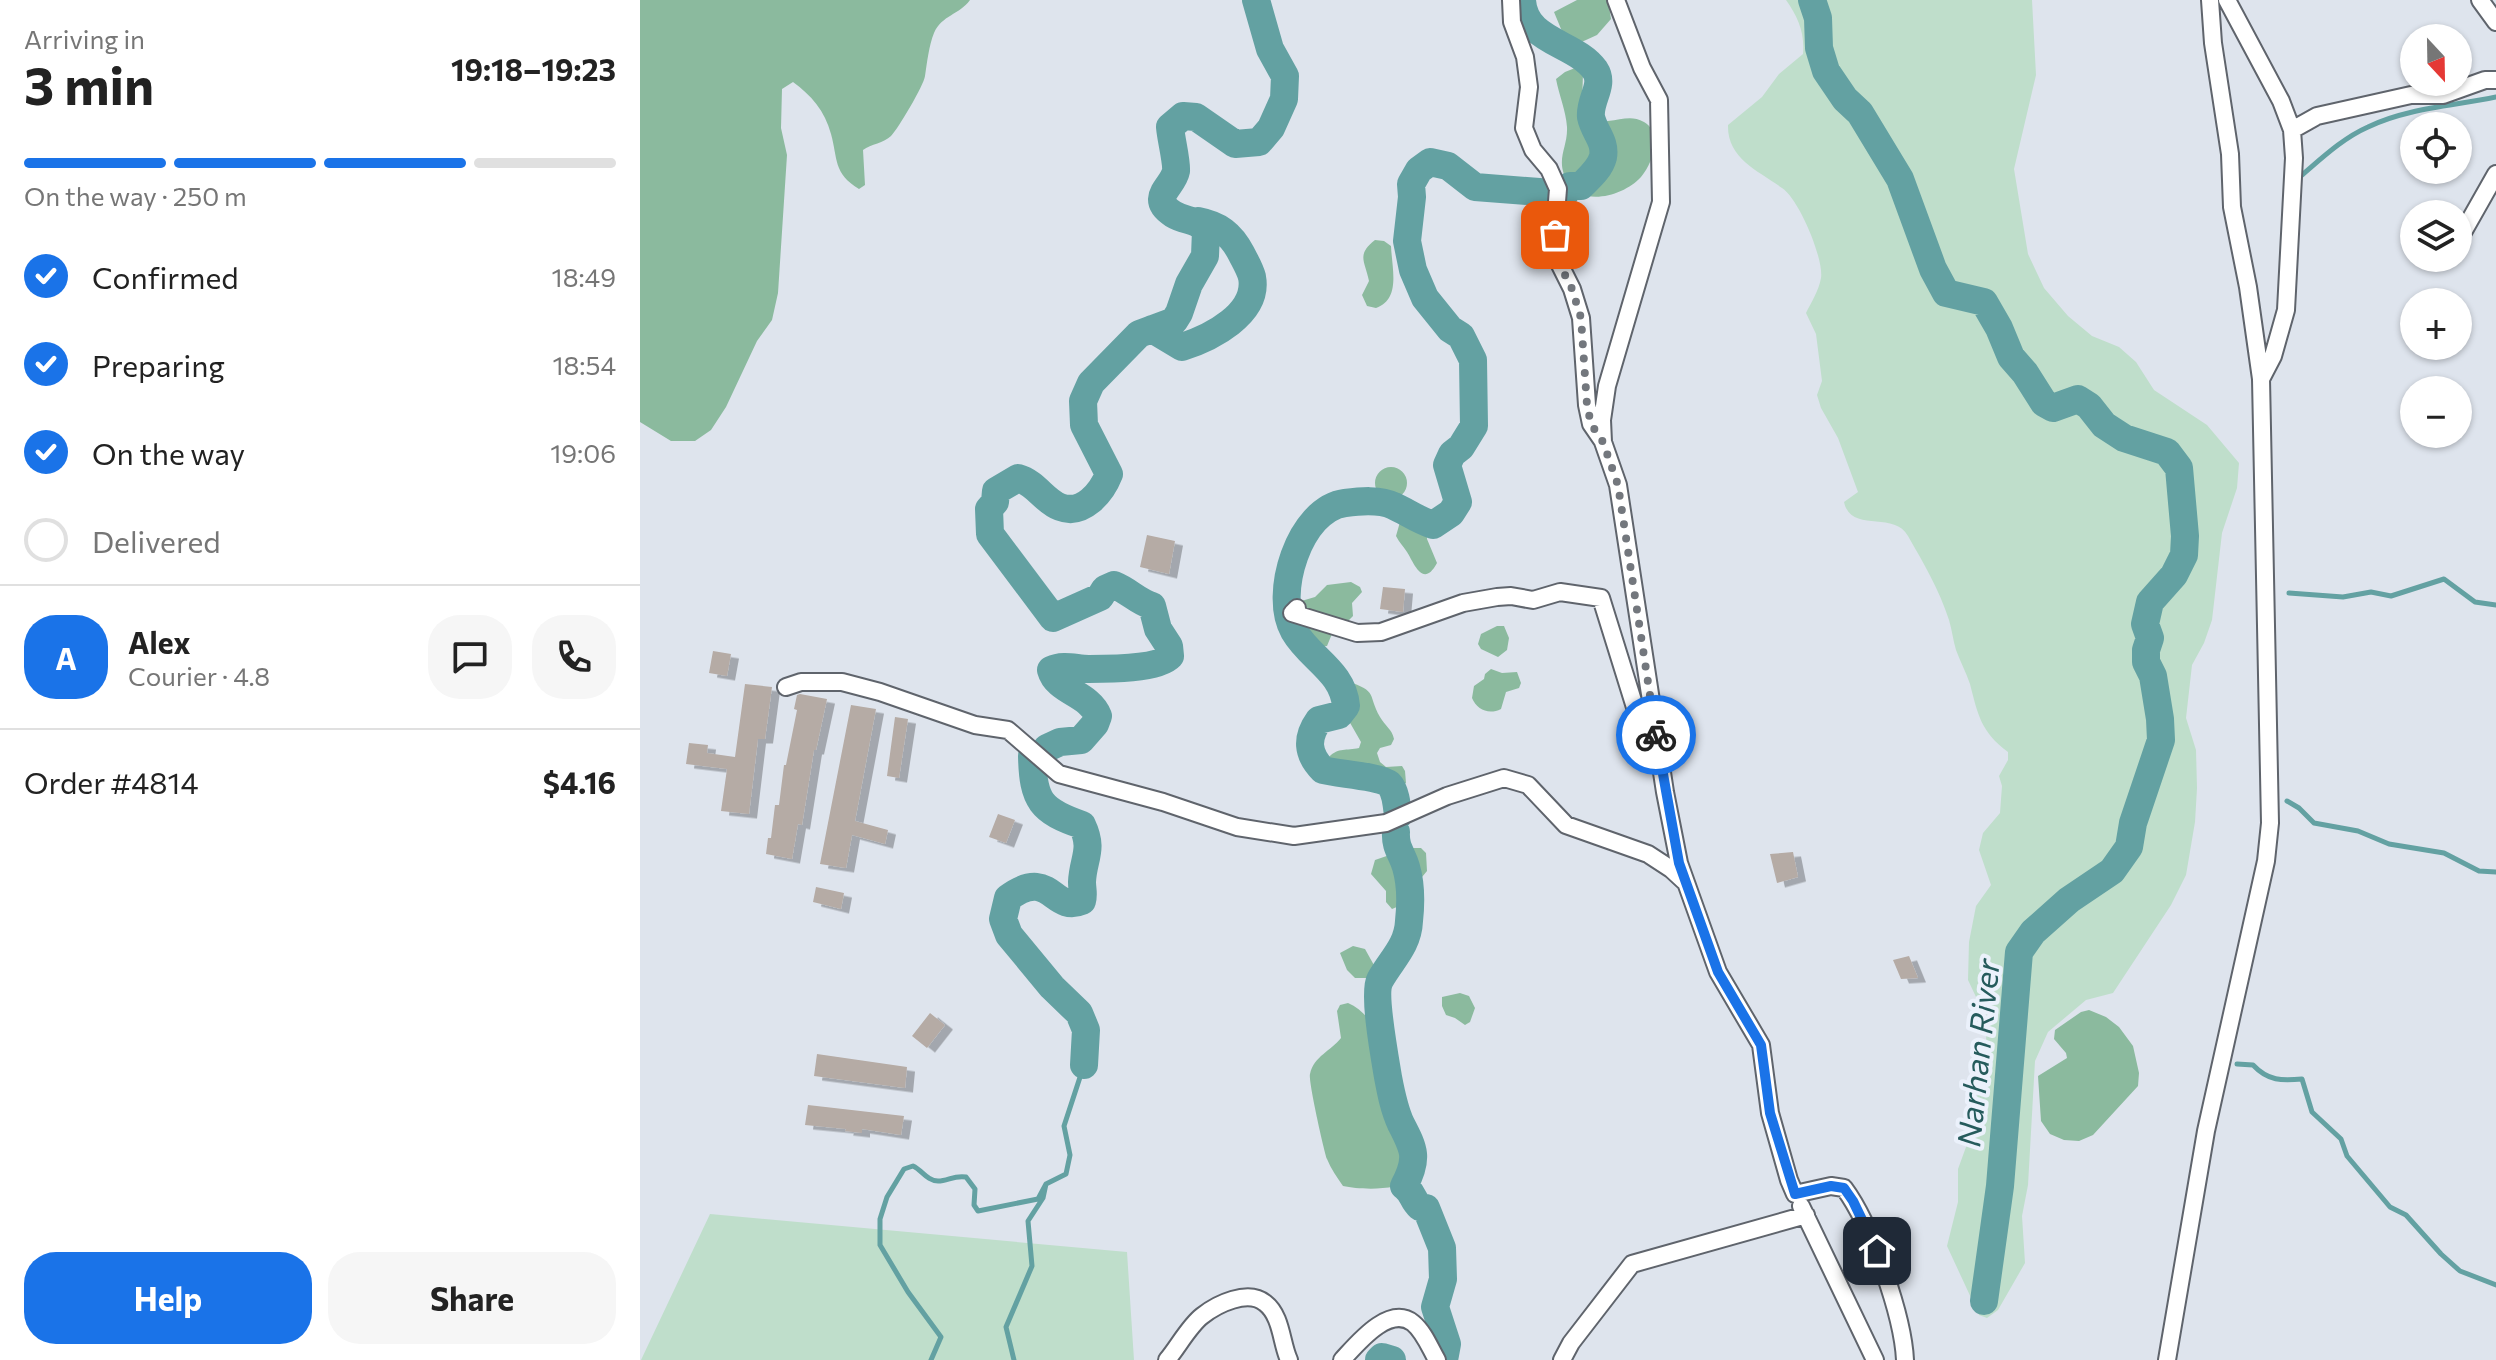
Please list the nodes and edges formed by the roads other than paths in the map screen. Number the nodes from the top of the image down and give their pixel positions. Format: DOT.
graph roads {
  1 [pos="1511,0"];
  2 [pos="1616,0"];
  3 [pos="2210,0"];
  4 [pos="2227,0"];
  5 [pos="2480,0"];
  6 [pos="2496,22"];
  7 [pos="2496,80"];
  8 [pos="2292,130"];
  9 [pos="2496,174"];
  10 [pos="2472,216"];
  11 [pos="2261,379"];
  12 [pos="1603,442"];
  13 [pos="1297,608"];
  14 [pos="786,687"];
  15 [pos="1665,792"];
  16 [pos="1685,882"];
  17 [pos="1795,1194"];
  18 [pos="1806,1215"];
  19 [pos="1167,1360"];
  20 [pos="1289,1360"];
  21 [pos="1342,1360"];
  22 [pos="1437,1360"];
  23 [pos="1562,1360"];
  24 [pos="1875,1360"];
  25 [pos="1905,1360"];
  26 [pos="2167,1360"];
  1 -- 12 [label="street"];
  2 -- 12 [label="street"];
  3 -- 11 [label="street"];
  4 -- 8 [label="street"];
  5 -- 6 [label="street"];
  7 -- 8 [label="street"];
  8 -- 11 [label="street"];
  9 -- 10 [label="street"];
  11 -- 26 [label="street"];
  12 -- 15 [label="street"];
  13 -- 15 [label="street"];
  14 -- 16 [label="street"];
  15 -- 16 [label="street"];
  16 -- 17 [label="street"];
  17 -- 18 [label="street"];
  17 -- 25 [label="street"];
  18 -- 23 [label="street"];
  18 -- 24 [label="street"];
  19 -- 20 [label="street"];
  21 -- 22 [label="street"];
}
